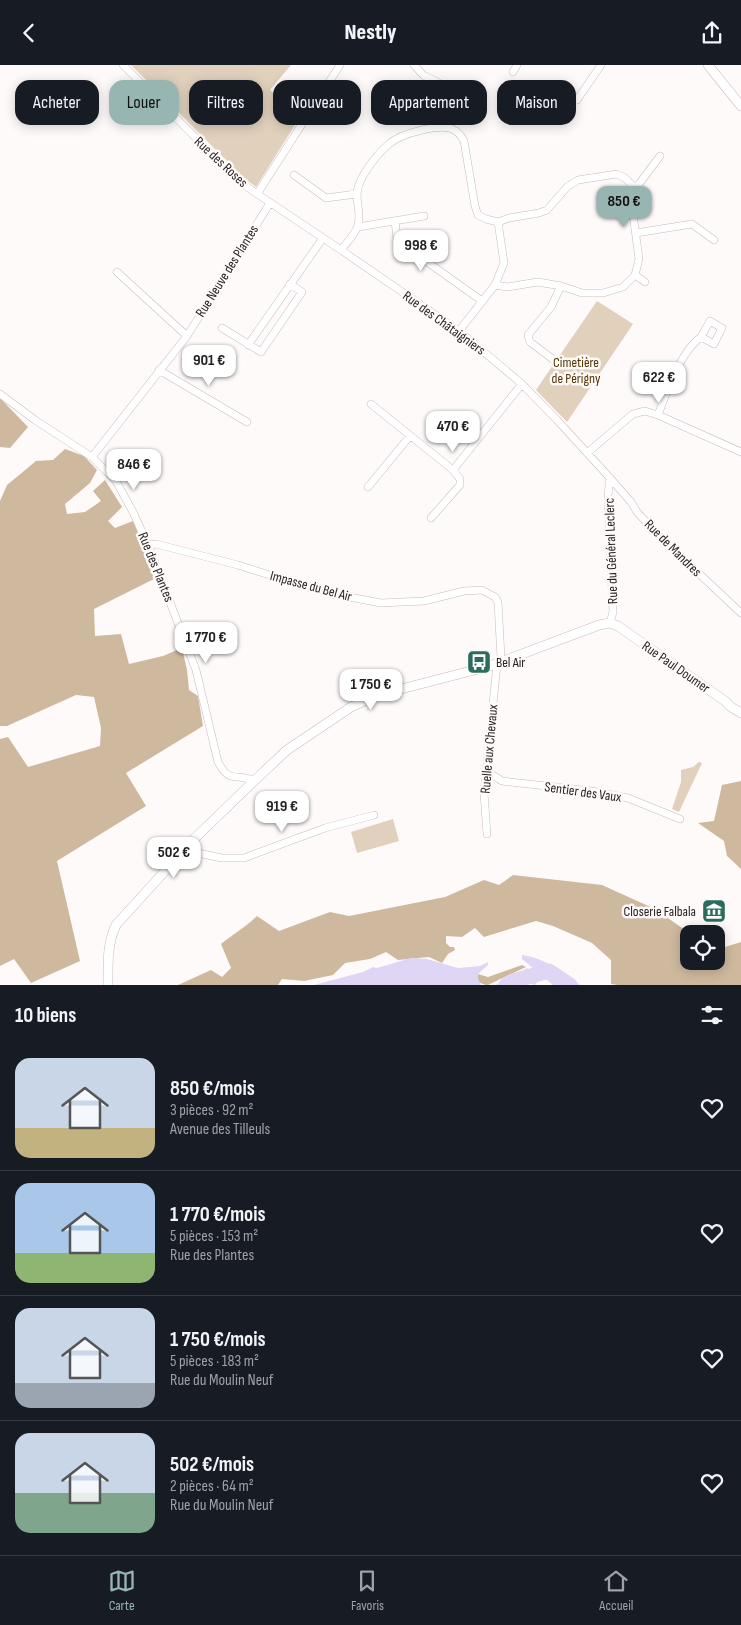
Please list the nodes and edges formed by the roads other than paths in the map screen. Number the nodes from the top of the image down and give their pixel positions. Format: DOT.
graph roads {
  1 [pos="123,65"];
  2 [pos="340,65"];
  3 [pos="414,65"];
  4 [pos="601,65"];
  5 [pos="708,65"];
  6 [pos="434,80"];
  7 [pos="577,100"];
  8 [pos="741,106"];
  9 [pos="660,156"];
  10 [pos="294,175"];
  11 [pos="633,189"];
  12 [pos="256,194"];
  13 [pos="356,194"];
  14 [pos="270,203"];
  15 [pos="424,216"];
  16 [pos="395,221"];
  17 [pos="498,222"];
  18 [pos="358,227"];
  19 [pos="636,233"];
  20 [pos="323,238"];
  21 [pos="714,239"];
  22 [pos="341,250"];
  23 [pos="116,272"];
  24 [pos="635,275"];
  25 [pos="644,282"];
  26 [pos="290,284"];
  27 [pos="495,285"];
  28 [pos="560,286"];
  29 [pos="482,301"];
  30 [pos="222,328"];
  31 [pos="459,331"];
  32 [pos="187,336"];
  33 [pos="701,337"];
  34 [pos="248,345"];
  35 [pos="554,360"];
  36 [pos="159,370"];
  37 [pos="522,385"];
  38 [pos="0,395"];
  39 [pos="371,404"];
  40 [pos="658,415"];
  41 [pos="247,422"];
  42 [pos="410,436"];
  43 [pos="741,452"];
  44 [pos="587,453"];
  45 [pos="92,457"];
  46 [pos="453,470"];
  47 [pos="610,477"];
  48 [pos="368,487"];
  49 [pos="430,518"];
  50 [pos="148,545"];
  51 [pos="741,613"];
  52 [pos="610,623"];
  53 [pos="497,664"];
  54 [pos="741,713"];
  55 [pos="486,771"];
  56 [pos="254,781"];
  57 [pos="374,815"];
  58 [pos="680,819"];
  59 [pos="487,834"];
  60 [pos="188,847"];
  61 [pos="108,985"];
  1 -- 12 [label="street, Rue des Roses"];
  2 -- 12 [label="street"];
  3 -- 6 [label="street"];
  4 -- 7 [label="street"];
  5 -- 8 [label="street"];
  9 -- 11 [label="street"];
  10 -- 13 [label="street"];
  11 -- 17 [label="street"];
  11 -- 19 [label="street"];
  12 -- 14 [label="street, Rue des Châtaigniers"];
  13 -- 17 [label="street"];
  13 -- 18 [label="street"];
  14 -- 20 [label="street, Rue des Châtaigniers"];
  14 -- 32 [label="street, Rue Neuve des Plantes"];
  15 -- 16 [label="street"];
  16 -- 18 [label="street"];
  16 -- 29 [label="street"];
  17 -- 27 [label="street"];
  18 -- 22 [label="street"];
  19 -- 21 [label="street"];
  19 -- 24 [label="street"];
  20 -- 22 [label="street, Rue des Châtaigniers"];
  20 -- 26 [label="street"];
  22 -- 31 [label="street, Rue des Châtaigniers"];
  23 -- 32 [label="street"];
  24 -- 25 [label="street"];
  24 -- 28 [label="street"];
  26 -- 34 [label="street"];
  26 -- 34 [label="street"];
  27 -- 28 [label="street"];
  27 -- 29 [label="street"];
  28 -- 35 [label="street"];
  29 -- 31 [label="street"];
  30 -- 34 [label="street"];
  31 -- 37 [label="street, Rue des Châtaigniers"];
  32 -- 36 [label="street, Rue Neuve des Plantes"];
  33 -- 40 [label="street"];
  36 -- 41 [label="street"];
  36 -- 45 [label="street, Rue Neuve des Plantes"];
  37 -- 44 [label="street, Rue des Châtaigniers"];
  37 -- 46 [label="street"];
  38 -- 45 [label="street, Rue des Plantes"];
  39 -- 42 [label="street"];
  40 -- 43 [label="street"];
  40 -- 44 [label="street"];
  42 -- 46 [label="street"];
  42 -- 48 [label="street"];
  44 -- 47 [label="street, Rue des Châtaigniers"];
  45 -- 50 [label="street, Rue des Plantes"];
  46 -- 49 [label="street"];
  47 -- 51 [label="street, Rue de Mandres"];
  47 -- 52 [label="street, Rue du Général Leclerc"];
  50 -- 53 [label="street, Impasse du Bel Air"];
  50 -- 56 [label="street, Rue des Plantes"];
  52 -- 53 [label="street"];
  52 -- 54 [label="street, Rue Paul Doumer"];
  53 -- 55 [label="street, Ruelle aux Chevaux"];
  53 -- 56 [label="street"];
  55 -- 58 [label="street, Sentier des Vaux"];
  55 -- 59 [label="street, Ruelle aux Chevaux"];
  56 -- 60 [label="street"];
  57 -- 60 [label="street"];
  60 -- 61 [label="street"];
}
